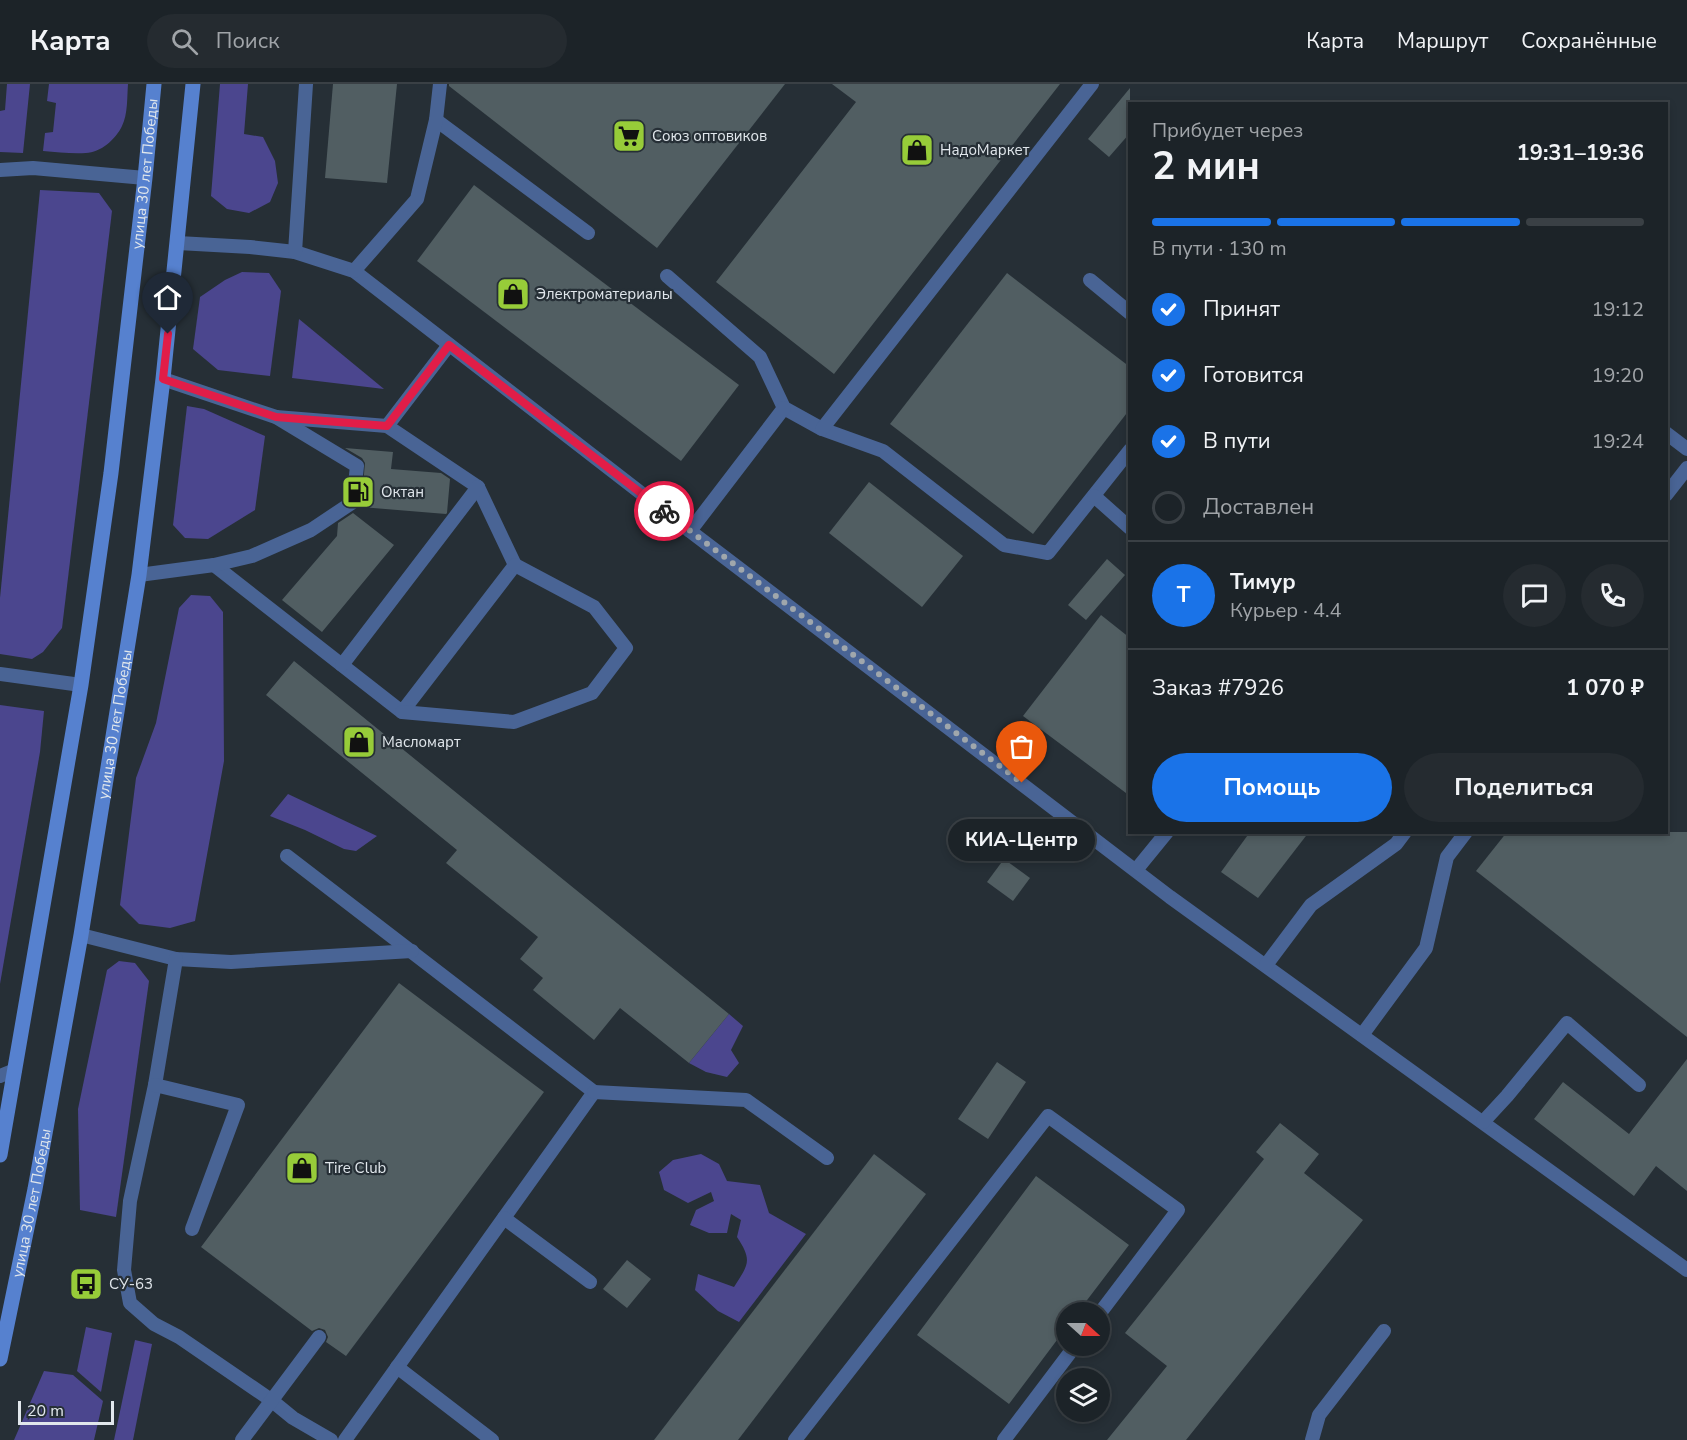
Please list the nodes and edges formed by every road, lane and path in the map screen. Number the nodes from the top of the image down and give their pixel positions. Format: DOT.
graph roads {
  1 [pos="154,84"];
  2 [pos="193,84"];
  3 [pos="306,84"];
  4 [pos="440,84"];
  5 [pos="1092,84"];
  6 [pos="436,120"];
  7 [pos="0,170"];
  8 [pos="145,178"];
  9 [pos="588,233"];
  10 [pos="178,243"];
  11 [pos="295,252"];
  12 [pos="354,271"];
  13 [pos="667,276"];
  14 [pos="1090,280"];
  15 [pos="1128,311"];
  16 [pos="449,345"];
  17 [pos="163,379"];
  18 [pos="784,408"];
  19 [pos="276,417"];
  20 [pos="387,426"];
  21 [pos="822,429"];
  22 [pos="1668,435"];
  23 [pos="1687,449"];
  24 [pos="1128,453"];
  25 [pos="1687,468"];
  26 [pos="478,487"];
  27 [pos="1668,492"];
  28 [pos="1094,496"];
  29 [pos="1128,526"];
  30 [pos="690,531"];
  31 [pos="515,565"];
  32 [pos="214,566"];
  33 [pos="139,575"];
  34 [pos="342,665"];
  35 [pos="0,674"];
  36 [pos="81,685"];
  37 [pos="402,712"];
  38 [pos="1165,834"];
  39 [pos="1404,834"];
  40 [pos="1464,834"];
  41 [pos="286,856"];
  42 [pos="1136,870"];
  43 [pos="81,935"];
  44 [pos="412,951"];
  45 [pos="176,959"];
  46 [pos="1266,965"];
  47 [pos="1362,1035"];
  48 [pos="15,1070"];
  49 [pos="0,1076"];
  50 [pos="155,1085"];
  51 [pos="1639,1085"];
  52 [pos="594,1092"];
  53 [pos="1482,1122"];
  54 [pos="0,1155"];
  55 [pos="827,1158"];
  56 [pos="504,1218"];
  57 [pos="192,1229"];
  58 [pos="1687,1270"];
  59 [pos="590,1282"];
  60 [pos="1108,1302"];
  61 [pos="1384,1331"];
  62 [pos="319,1337"];
  63 [pos="1067,1356"];
  64 [pos="0,1359"];
  65 [pos="397,1367"];
  66 [pos="271,1401"];
  67 [pos="242,1440"];
  68 [pos="331,1440"];
  69 [pos="345,1440"];
  70 [pos="492,1440"];
  71 [pos="795,1440"];
  72 [pos="1004,1440"];
  73 [pos="1312,1440"];
  1 -- 8 [label="main road, улица 30 лет Победы"];
  2 -- 10 [label="main road, улица 30 лет Победы"];
  3 -- 11 [label="lane"];
  4 -- 6 [label="lane"];
  5 -- 21 [label="lane"];
  6 -- 9 [label="lane"];
  6 -- 12 [label="lane"];
  7 -- 8 [label="lane"];
  8 -- 36 [label="main road, улица 30 лет Победы"];
  10 -- 11 [label="lane"];
  10 -- 17 [label="main road, улица 30 лет Победы"];
  11 -- 12 [label="lane"];
  12 -- 16 [label="lane"];
  13 -- 18 [label="lane"];
  14 -- 15 [label="lane"];
  16 -- 20 [label="lane"];
  16 -- 30 [label="lane"];
  17 -- 19 [label="lane"];
  17 -- 33 [label="main road, улица 30 лет Победы"];
  18 -- 21 [label="lane"];
  18 -- 30 [label="lane"];
  19 -- 20 [label="lane"];
  19 -- 32 [label="lane"];
  20 -- 26 [label="lane"];
  21 -- 28 [label="lane"];
  22 -- 23 [label="lane"];
  24 -- 28 [label="lane"];
  25 -- 27 [label="lane"];
  26 -- 31 [label="lane"];
  26 -- 34 [label="lane"];
  28 -- 29 [label="lane"];
  30 -- 42 [label="lane"];
  31 -- 37 [label="lane"];
  31 -- 37 [label="lane"];
  32 -- 33 [label="lane"];
  32 -- 34 [label="lane"];
  33 -- 43 [label="main road, улица 30 лет Победы"];
  34 -- 37 [label="lane"];
  35 -- 36 [label="lane"];
  36 -- 48 [label="main road, улица 30 лет Победы"];
  38 -- 42 [label="lane"];
  39 -- 46 [label="lane"];
  40 -- 47 [label="lane"];
  41 -- 44 [label="lane"];
  42 -- 46 [label="lane"];
  43 -- 45 [label="lane"];
  43 -- 64 [label="main road, улица 30 лет Победы"];
  44 -- 45 [label="lane"];
  44 -- 52 [label="lane"];
  45 -- 50 [label="lane"];
  46 -- 47 [label="lane"];
  47 -- 53 [label="lane"];
  48 -- 49 [label="lane"];
  48 -- 54 [label="main road, улица 30 лет Победы"];
  50 -- 57 [label="lane"];
  50 -- 66 [label="lane"];
  51 -- 53 [label="lane"];
  52 -- 55 [label="lane"];
  52 -- 56 [label="lane"];
  53 -- 58 [label="lane"];
  56 -- 59 [label="lane"];
  56 -- 65 [label="lane"];
  60 -- 71 [label="lane"];
  61 -- 73 [label="lane"];
  62 -- 66 [label="lane"];
  63 -- 72 [label="lane"];
  65 -- 69 [label="lane"];
  65 -- 70 [label="lane"];
  66 -- 67 [label="lane"];
  66 -- 68 [label="lane"];
}
